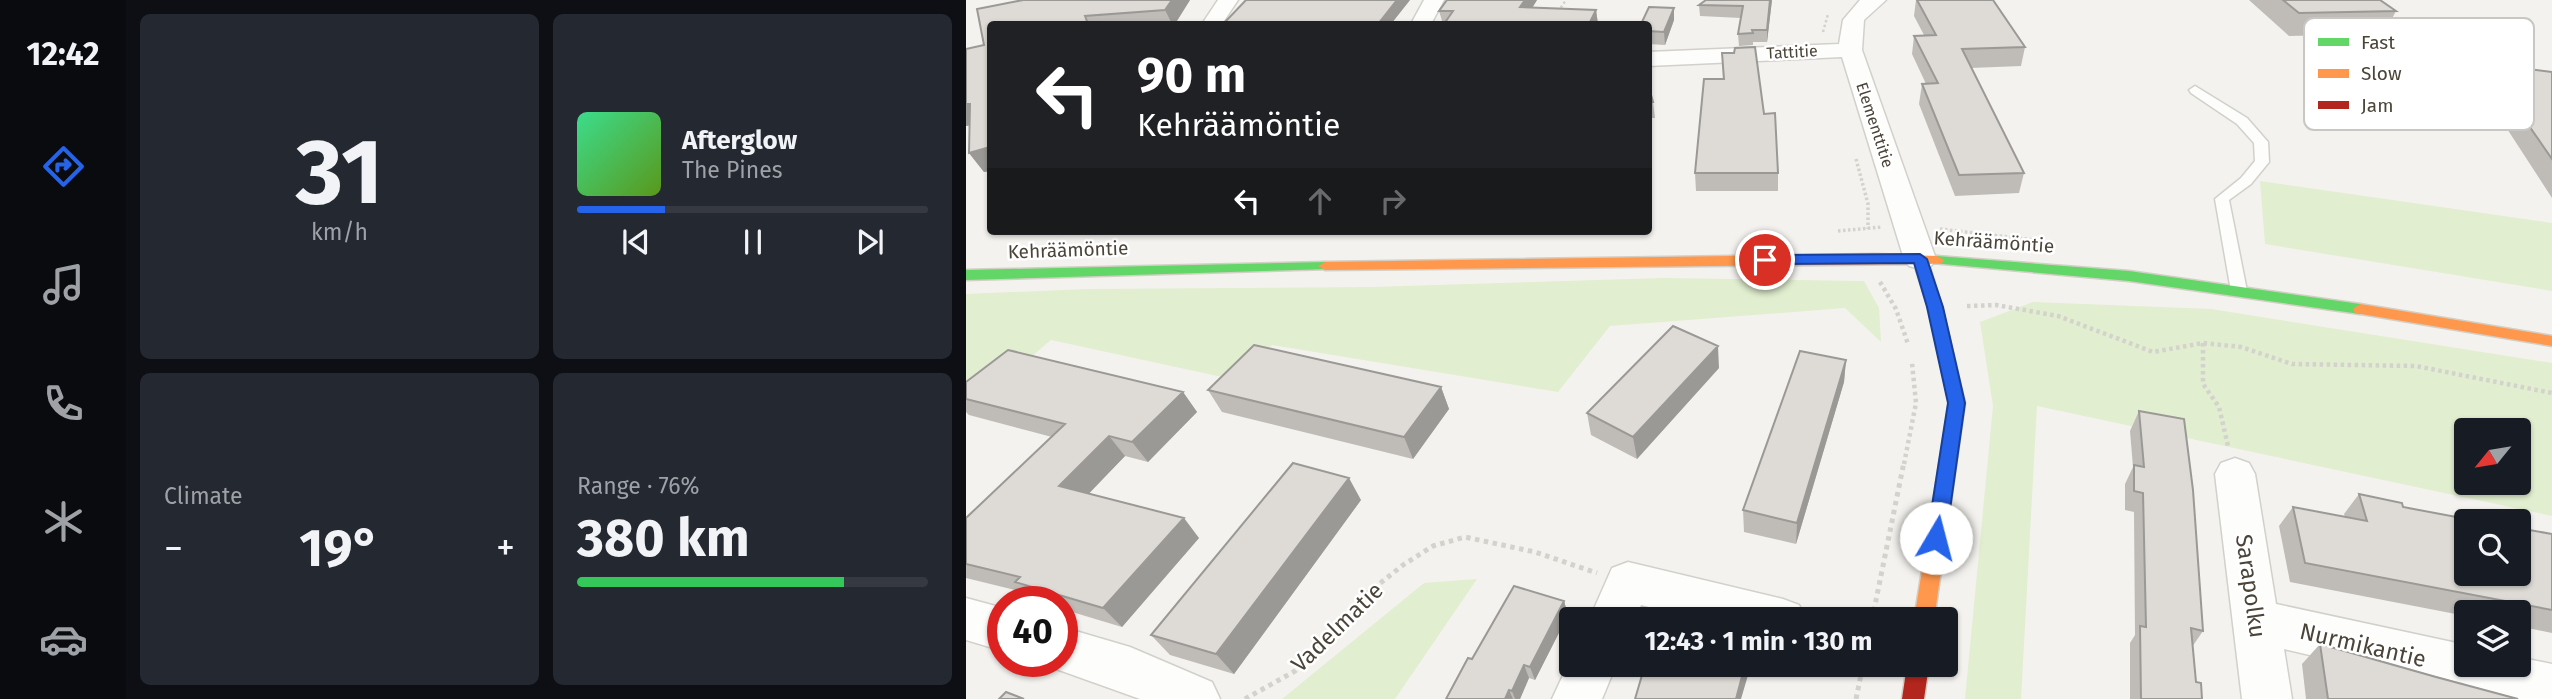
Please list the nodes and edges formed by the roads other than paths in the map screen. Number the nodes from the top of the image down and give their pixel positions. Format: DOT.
graph roads {
  1 [pos="1228,0"];
  2 [pos="1434,0"];
  3 [pos="1875,0"];
  4 [pos="1214,21"];
  5 [pos="1422,21"];
  6 [pos="1851,50"];
  7 [pos="1652,59"];
  8 [pos="2195,90"];
  9 [pos="1920,259"];
  10 [pos="966,275"];
  11 [pos="2239,291"];
  12 [pos="2552,341"];
  13 [pos="2235,474"];
  14 [pos="1620,601"];
  15 [pos="1671,607"];
  16 [pos="1926,607"];
  17 [pos="966,619"];
  18 [pos="2256,621"];
  19 [pos="987,625"];
  20 [pos="1078,654"];
  21 [pos="1587,677"];
  22 [pos="1916,677"];
  23 [pos="2552,688"];
  24 [pos="1195,699"];
  25 [pos="1577,699"];
  26 [pos="1913,699"];
  27 [pos="2267,699"];
  1 -- 4 [label="street"];
  2 -- 5 [label="street"];
  3 -- 6 [label="street, Elementtitie"];
  6 -- 7 [label="street, Tattitie"];
  6 -- 9 [label="street, Elementtitie"];
  8 -- 11 [label="lane"];
  9 -- 10 [label="street, Kehräämöntie"];
  9 -- 11 [label="street, Kehräämöntie"];
  9 -- 16 [label="street"];
  11 -- 12 [label="street, Kehräämöntie"];
  13 -- 18 [label="street, Sarapolku"];
  14 -- 15 [label="street"];
  17 -- 19 [label="street"];
  18 -- 23 [label="street, Nurmikantie"];
  18 -- 27 [label="street, Sarapolku"];
  20 -- 24 [label="street"];
  21 -- 25 [label="street"];
  22 -- 26 [label="street"];
}
